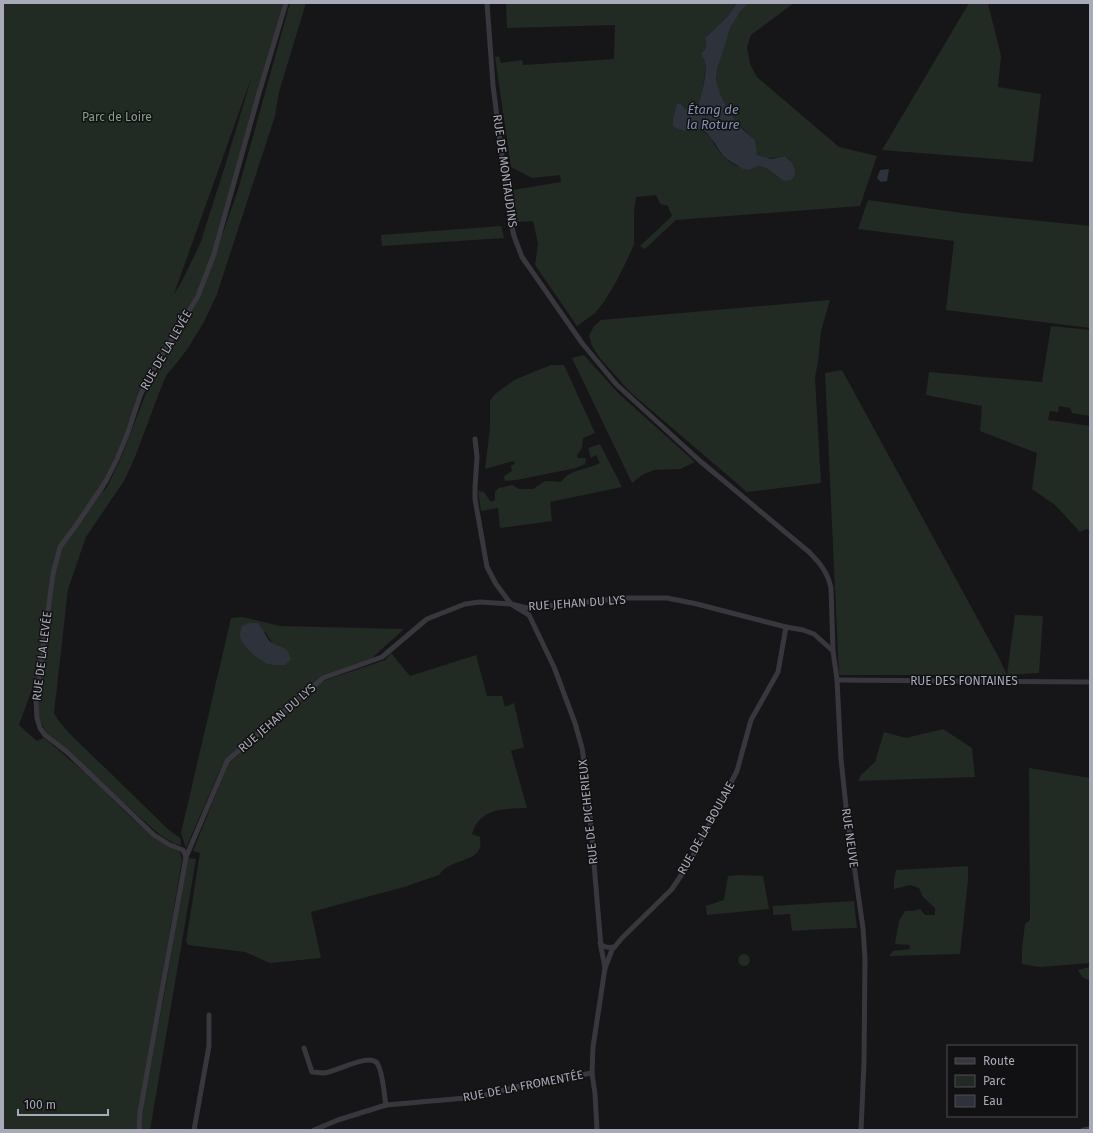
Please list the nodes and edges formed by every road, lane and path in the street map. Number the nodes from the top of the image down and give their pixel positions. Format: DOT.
graph roads {
  1 [pos="286,3"];
  2 [pos="487,3"];
  3 [pos="474,439"];
  4 [pos="809,552"];
  5 [pos="511,604"];
  6 [pos="786,627"];
  7 [pos="833,651"];
  8 [pos="837,680"];
  9 [pos="1090,682"];
  10 [pos="186,858"];
  11 [pos="600,942"];
  12 [pos="614,947"];
  13 [pos="605,968"];
  14 [pos="208,1015"];
  15 [pos="304,1048"];
  16 [pos="592,1073"];
  17 [pos="386,1105"];
  18 [pos="1090,1129"];
  19 [pos="139,1130"];
  20 [pos="194,1130"];
  21 [pos="314,1130"];
  22 [pos="597,1130"];
  23 [pos="861,1130"];
  24 [pos="1083,1130"];
  1 -- 10 [label="street, RUE DE LA LEVÉE"];
  2 -- 4 [label="street, RUE DE MONTAUDINS"];
  3 -- 5 [label="street"];
  4 -- 7 [label="street, RUE NEUVE"];
  5 -- 6 [label="street, RUE JEHAN DU LYS"];
  5 -- 10 [label="street, RUE JEHAN DU LYS"];
  5 -- 11 [label="street, RUE DE PICHERIEUX"];
  6 -- 7 [label="street, RUE JEHAN DU LYS"];
  6 -- 12 [label="street, RUE DE LA BOULAIE"];
  7 -- 8 [label="street, RUE NEUVE"];
  8 -- 9 [label="street, RUE DES FONTAINES"];
  8 -- 23 [label="street, RUE NEUVE"];
  10 -- 19 [label="street, RUE JEHAN DU LYS"];
  11 -- 12 [label="street"];
  11 -- 13 [label="street, RUE DE PICHERIEUX"];
  12 -- 13 [label="street, RUE DE LA BOULAIE"];
  13 -- 16 [label="street, RUE DE LA BOULAIE"];
  14 -- 20 [label="street"];
  15 -- 17 [label="street"];
  16 -- 17 [label="street, RUE DE LA FROMENTÉE"];
  16 -- 22 [label="street, RUE DE LA BOULAIE"];
  17 -- 21 [label="street, RUE DE LA FROMENTÉE"];
  18 -- 24 [label="street"];
}
